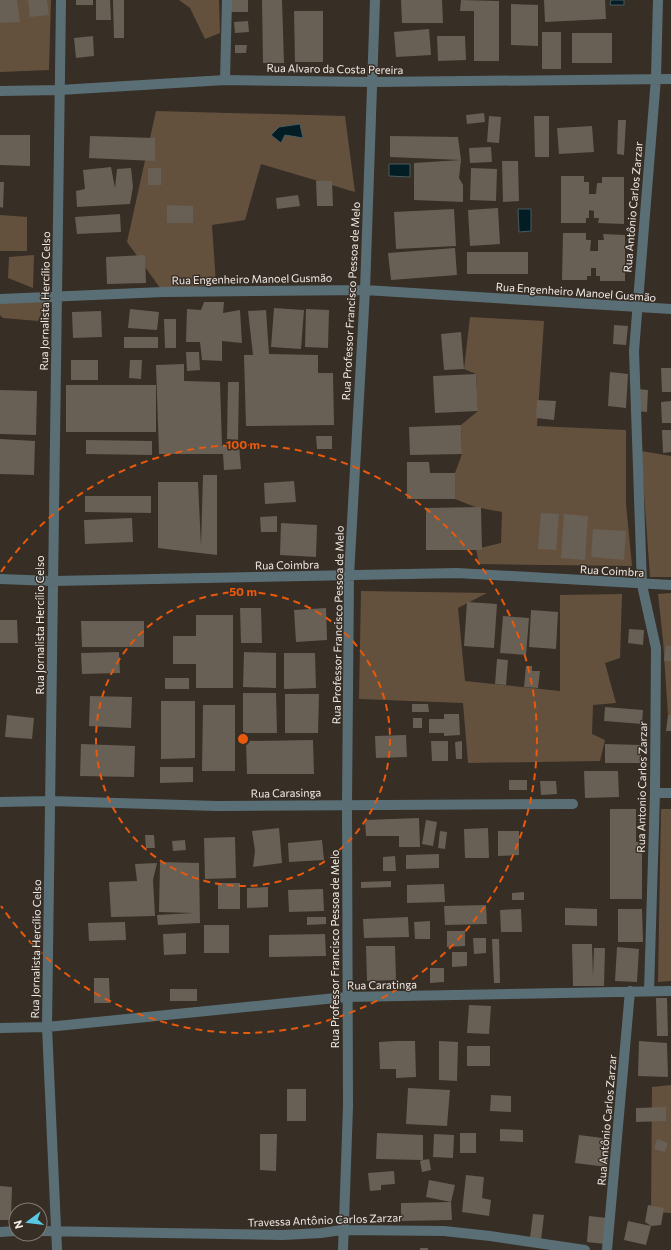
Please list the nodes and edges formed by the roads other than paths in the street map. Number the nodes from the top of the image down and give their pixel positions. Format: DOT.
graph roads {
  1 [pos="61,0"];
  2 [pos="227,0"];
  3 [pos="375,0"];
  4 [pos="658,0"];
  5 [pos="656,78"];
  6 [pos="671,79"];
  7 [pos="226,80"];
  8 [pos="373,82"];
  9 [pos="60,90"];
  10 [pos="0,91"];
  11 [pos="364,290"];
  12 [pos="57,296"];
  13 [pos="0,299"];
  14 [pos="636,308"];
  15 [pos="671,309"];
  16 [pos="349,576"];
  17 [pos="0,579"];
  18 [pos="52,581"];
  19 [pos="642,585"];
  20 [pos="671,585"];
  21 [pos="671,792"];
  22 [pos="655,793"];
  23 [pos="51,801"];
  24 [pos="0,802"];
  25 [pos="573,804"];
  26 [pos="347,805"];
  27 [pos="630,991"];
  28 [pos="649,991"];
  29 [pos="671,991"];
  30 [pos="346,997"];
  31 [pos="47,1027"];
  32 [pos="0,1028"];
  33 [pos="58,1230"];
  34 [pos="342,1230"];
  35 [pos="48,1231"];
  36 [pos="57,1250"];
  37 [pos="343,1250"];
  38 [pos="584,1250"];
  39 [pos="607,1250"];
  1 -- 9 [label="street, Rua Jornalista Hercílio Celso"];
  2 -- 7 [label="street"];
  3 -- 8 [label="street, Rua Professor Francisco Pessoa de Melo"];
  4 -- 5 [label="street, Rua Antônio Carlos Zarzar"];
  5 -- 6 [label="street, Rua Alvaro da Costa Pereira"];
  5 -- 8 [label="street, Rua Alvaro da Costa Pereira"];
  5 -- 14 [label="street, Rua Antônio Carlos Zarzar"];
  7 -- 8 [label="street, Rua Alvaro da Costa Pereira"];
  7 -- 9 [label="street, Rua Alvaro da Costa Pereira"];
  8 -- 11 [label="street, Rua Professor Francisco Pessoa de Melo"];
  9 -- 10 [label="street, Rua Alvaro da Costa Pereira"];
  9 -- 12 [label="street, Rua Jornalista Hercílio Celso"];
  11 -- 12 [label="street, Rua Engenheiro Manoel Gusmão"];
  11 -- 14 [label="street, Rua Engenheiro Manoel Gusmão"];
  11 -- 16 [label="street, Rua Professor Francisco Pessoa de Melo"];
  12 -- 13 [label="street, Rua Engenheiro Manoel Gusmão"];
  12 -- 18 [label="street, Rua Jornalista Hercílio Celso"];
  14 -- 15 [label="street, Rua Engenheiro Manoel Gusmão"];
  14 -- 19 [label="street, Rua Antônio Carlos Zarzar"];
  16 -- 18 [label="street, Rua Coimbra"];
  16 -- 19 [label="street, Rua Coimbra"];
  16 -- 26 [label="street, Rua Professor Francisco Pessoa de Melo"];
  17 -- 18 [label="street, Rua Coimbra"];
  18 -- 23 [label="street, Rua Jornalista Hercílio Celso"];
  19 -- 20 [label="street, Rua Coimbra"];
  19 -- 22 [label="street, Rua Antonio Carlos Zarzar"];
  21 -- 22 [label="street"];
  22 -- 28 [label="street, Rua Antonio Carlos Zarzar"];
  23 -- 24 [label="street, Rua Carasinga"];
  23 -- 26 [label="street, Rua Carasinga"];
  23 -- 31 [label="street, Rua Jornalista Hercílio Celso"];
  25 -- 26 [label="street, Rua Carasinga"];
  26 -- 30 [label="street, Rua Professor Francisco Pessoa de Melo"];
  27 -- 28 [label="street, Rua Caratinga"];
  27 -- 30 [label="street, Rua Caratinga"];
  27 -- 39 [label="street, Rua Antônio Carlos Zarzar"];
  28 -- 29 [label="street, Rua Caratinga"];
  30 -- 31 [label="street, Rua Caratinga"];
  30 -- 34 [label="street, Rua Professor Francisco Pessoa de Melo"];
  31 -- 32 [label="street, Rua Caratinga"];
  31 -- 33 [label="street, Rua Jornalista Hercílio Celso"];
  33 -- 34 [label="street, Travessa Antônio Carlos Zarzar"];
  33 -- 35 [label="street, Travessa Antônio Carlos Zarzar"];
  33 -- 36 [label="street, Rua Jornalista Hercílio Celso"];
  34 -- 37 [label="street, Rua Professor Francisco Pessoa de Melo"];
  34 -- 38 [label="street, Travessa Antônio Carlos Zarzar"];
}
